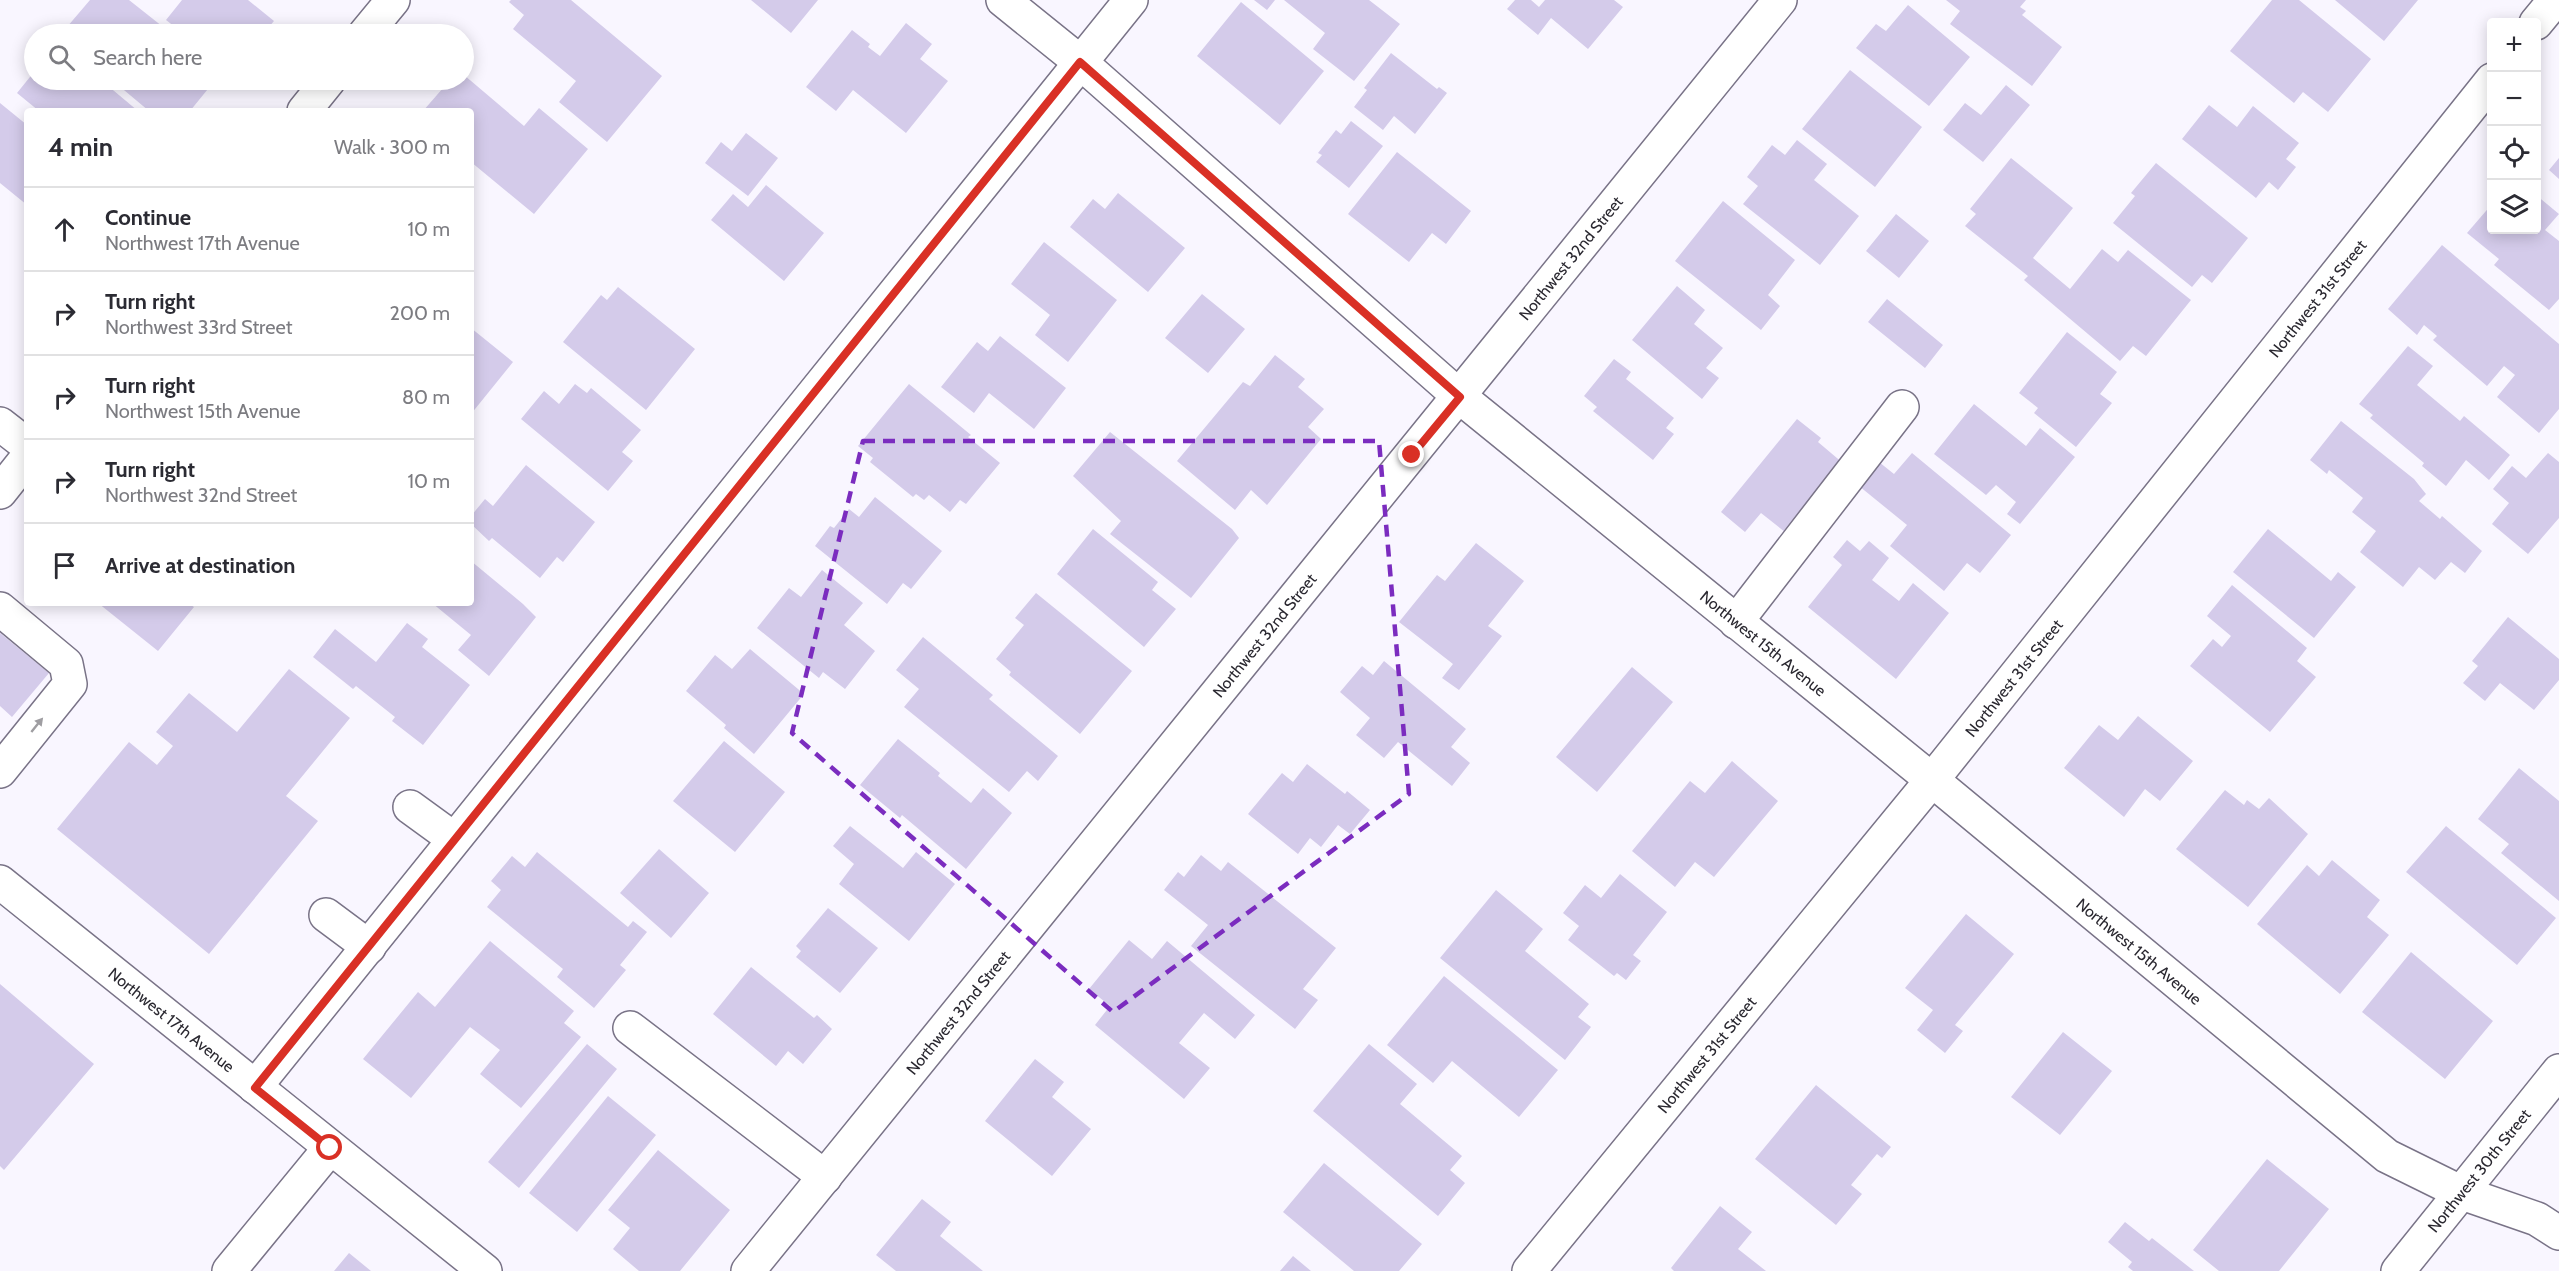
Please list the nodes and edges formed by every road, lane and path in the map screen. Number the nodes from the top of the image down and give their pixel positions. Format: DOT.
graph roads {
  1 [pos="393,0"];
  2 [pos="1003,0"];
  3 [pos="1131,0"];
  4 [pos="1780,0"];
  5 [pos="2555,0"];
  6 [pos="2540,18"];
  7 [pos="373,24"];
  8 [pos="1080,62"];
  9 [pos="2487,86"];
  10 [pos="321,90"];
  11 [pos="306,108"];
  12 [pos="1460,397"];
  13 [pos="1902,407"];
  14 [pos="0,424"];
  15 [pos="24,444"];
  16 [pos="24,462"];
  17 [pos="0,492"];
  18 [pos="0,609"];
  19 [pos="1736,622"];
  20 [pos="0,771"];
  21 [pos="1932,780"];
  22 [pos="410,807"];
  23 [pos="454,839"];
  24 [pos="0,882"];
  25 [pos="326,915"];
  26 [pos="369,947"];
  27 [pos="630,1028"];
  28 [pos="2559,1071"];
  29 [pos="255,1088"];
  30 [pos="330,1148"];
  31 [pos="825,1177"];
  32 [pos="2462,1193"];
  33 [pos="2559,1233"];
  34 [pos="229,1271"];
  35 [pos="485,1271"];
  36 [pos="748,1271"];
  37 [pos="1530,1271"];
  38 [pos="2398,1271"];
  1 -- 7 [label="street"];
  2 -- 8 [label="street, Northwest 15th Avenue"];
  3 -- 8 [label="street"];
  4 -- 12 [label="street, Northwest 32nd Street"];
  5 -- 6 [label="street"];
  8 -- 12 [label="street, Northwest 15th Avenue"];
  8 -- 23 [label="street"];
  9 -- 21 [label="street, Northwest 31st Street"];
  10 -- 11 [label="street"];
  12 -- 19 [label="street, Northwest 15th Avenue"];
  12 -- 31 [label="street, Northwest 32nd Street"];
  13 -- 19 [label="street"];
  14 -- 15 [label="street"];
  16 -- 17 [label="street"];
  20 -- 18 [label="street, one-way"];
  19 -- 21 [label="street, Northwest 15th Avenue"];
  21 -- 32 [label="street, Northwest 15th Avenue"];
  21 -- 37 [label="street, Northwest 31st Street"];
  22 -- 23 [label="street"];
  23 -- 26 [label="street"];
  24 -- 29 [label="street, Northwest 17th Avenue"];
  25 -- 26 [label="street"];
  26 -- 29 [label="street"];
  27 -- 31 [label="street"];
  28 -- 32 [label="street, Northwest 30th Street"];
  29 -- 30 [label="street, Northwest 17th Avenue"];
  30 -- 34 [label="street"];
  30 -- 35 [label="street, Northwest 17th Avenue"];
  31 -- 36 [label="street, Northwest 32nd Street"];
  32 -- 33 [label="street, Northwest 15th Avenue"];
  32 -- 38 [label="street, Northwest 30th Street"];
}
